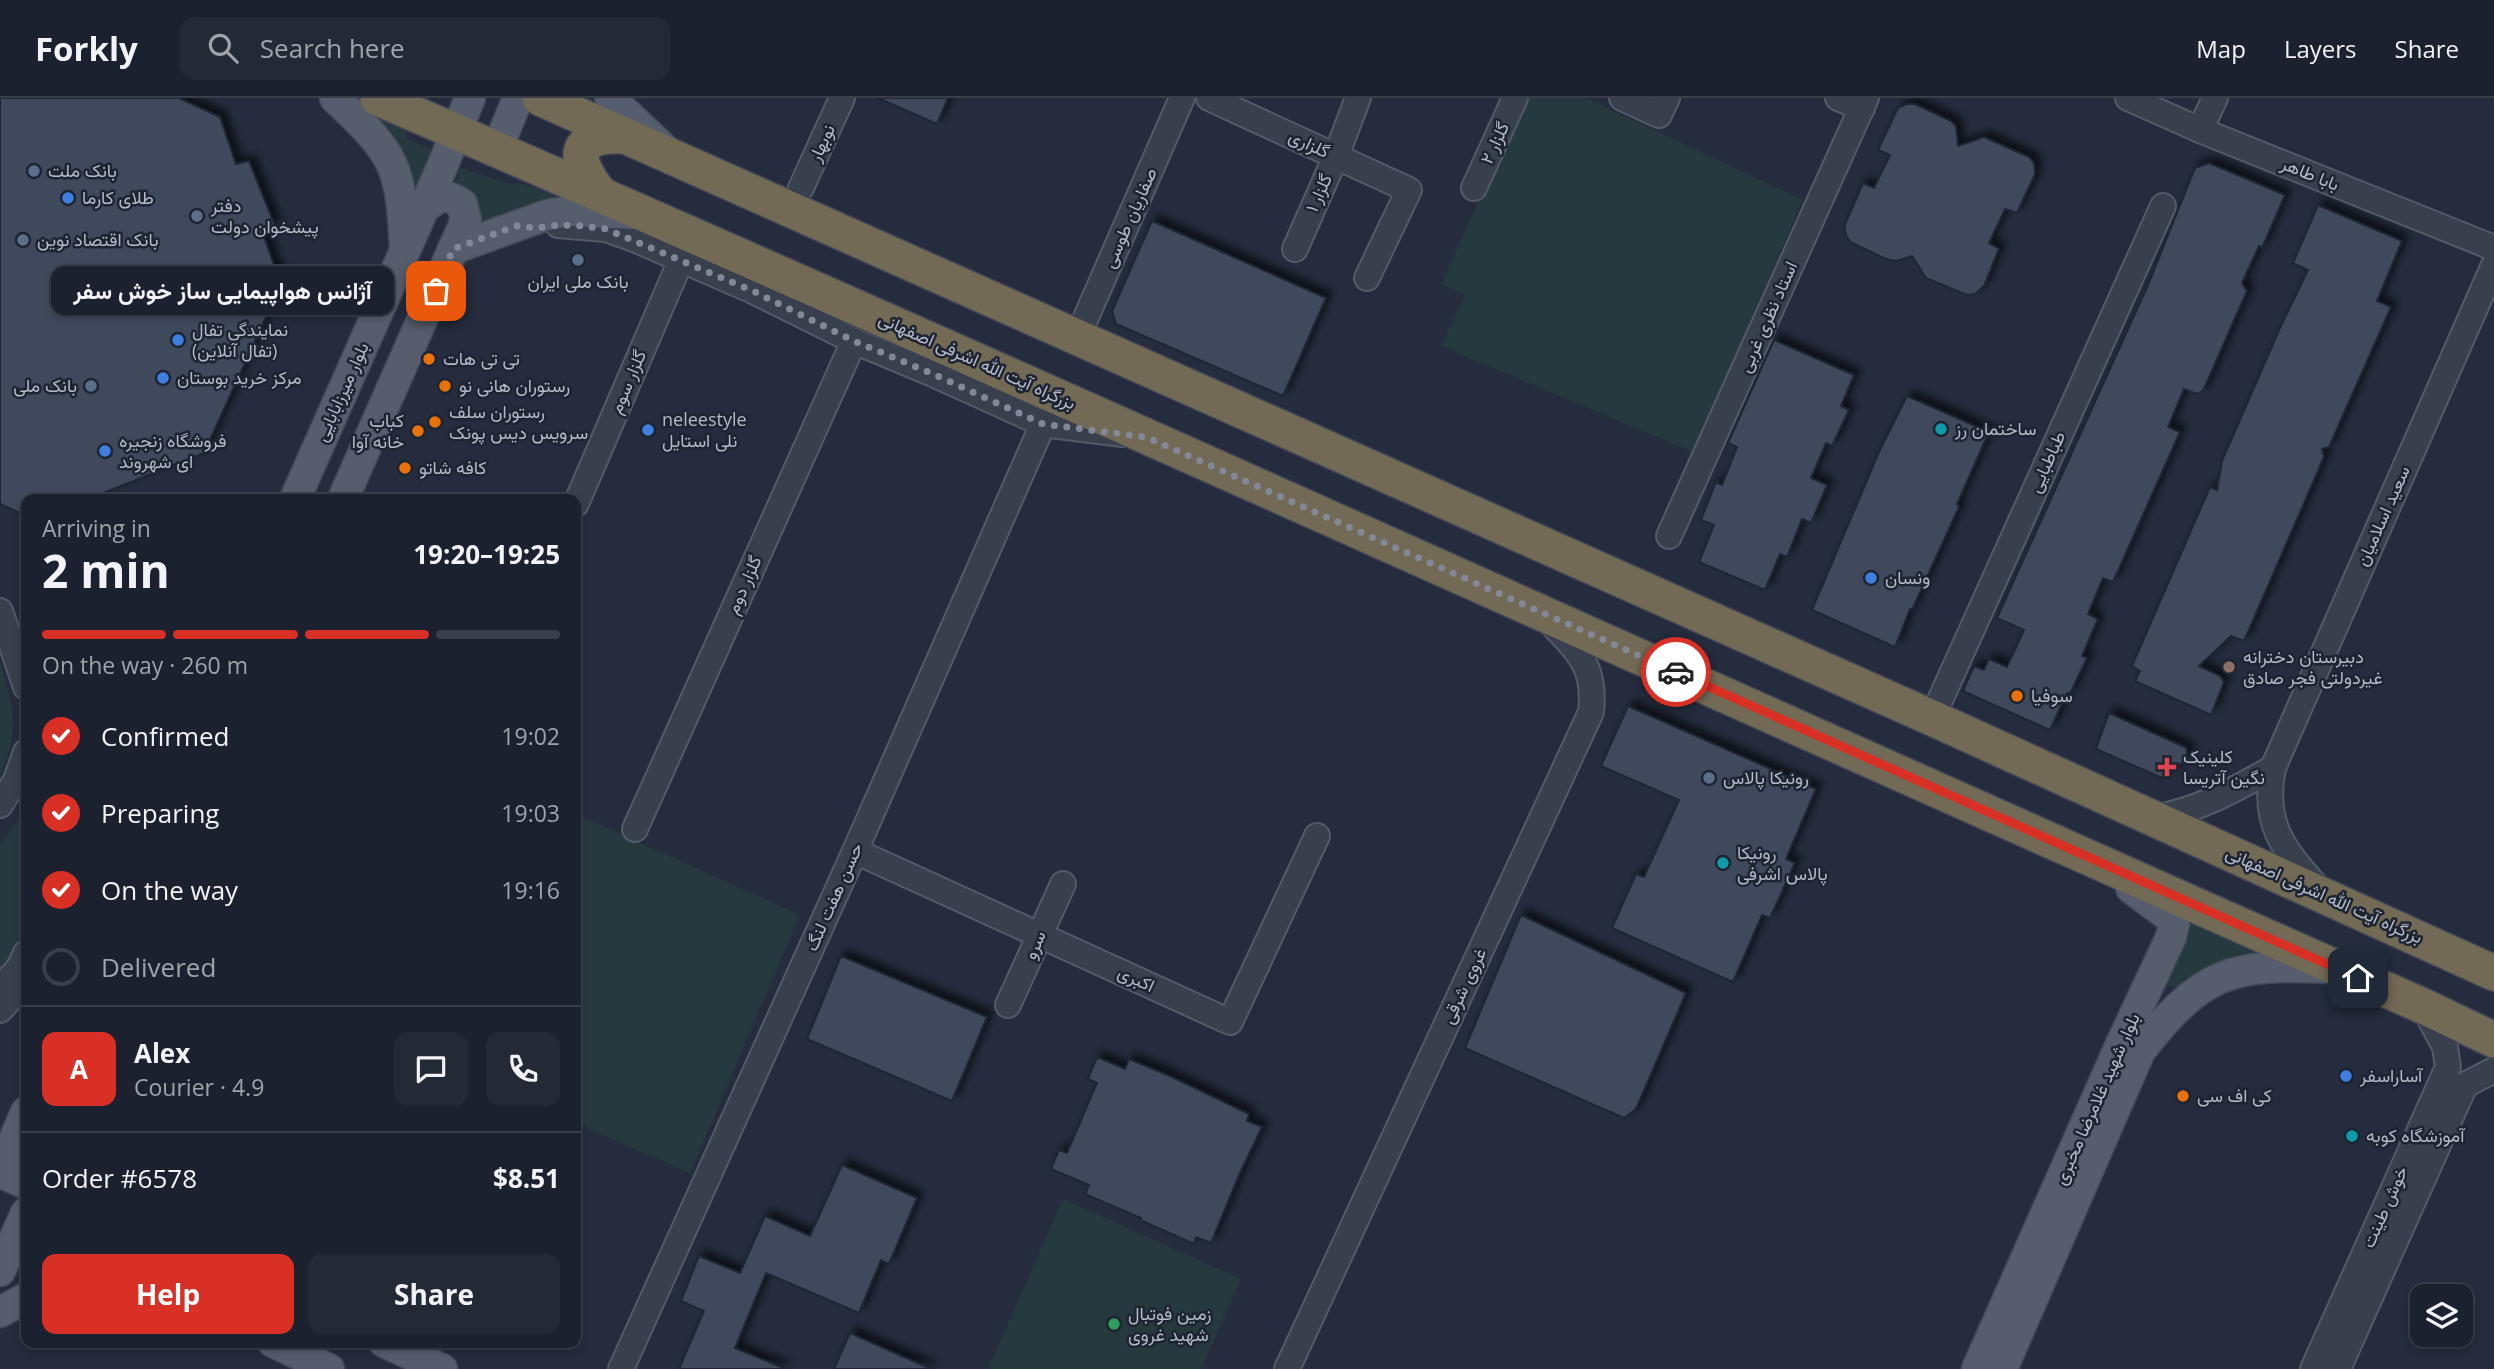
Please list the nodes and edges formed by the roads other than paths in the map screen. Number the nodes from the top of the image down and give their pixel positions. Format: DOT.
graph roads {
  1 [pos="335,98"];
  2 [pos="378,98"];
  3 [pos="471,98"];
  4 [pos="518,98"];
  5 [pos="540,98"];
  6 [pos="610,98"];
  7 [pos="842,98"];
  8 [pos="1182,98"];
  9 [pos="1209,98"];
  10 [pos="1358,98"];
  11 [pos="1515,98"];
  12 [pos="1622,98"];
  13 [pos="1667,98"];
  14 [pos="1838,98"];
  15 [pos="2128,98"];
  16 [pos="2215,98"];
  17 [pos="1864,103"];
  18 [pos="2200,130"];
  19 [pos="457,132"];
  20 [pos="626,136"];
  21 [pos="497,149"];
  22 [pos="671,155"];
  23 [pos="1336,156"];
  24 [pos="801,188"];
  25 [pos="1474,188"];
  26 [pos="600,194"];
  27 [pos="2163,206"];
  28 [pos="424,208"];
  29 [pos="649,215"];
  30 [pos="516,226"];
  31 [pos="405,248"];
  32 [pos="2494,248"];
  33 [pos="453,249"];
  34 [pos="1295,249"];
  35 [pos="681,260"];
  36 [pos="2494,265"];
  37 [pos="1367,278"];
  38 [pos="1077,338"];
  39 [pos="854,341"];
  40 [pos="1043,424"];
  41 [pos="1146,437"];
  42 [pos="297,494"];
  43 [pos="345,494"];
  44 [pos="580,494"];
  45 [pos="1669,536"];
  46 [pos="0,611"];
  47 [pos="1540,611"];
  48 [pos="21,672"];
  49 [pos="1932,718"];
  50 [pos="2273,768"];
  51 [pos="21,786"];
  52 [pos="0,804"];
  53 [pos="2154,818"];
  54 [pos="635,829"];
  55 [pos="1317,836"];
  56 [pos="855,851"];
  57 [pos="2094,860"];
  58 [pos="1063,884"];
  59 [pos="2322,893"];
  60 [pos="1039,935"];
  61 [pos="21,964"];
  62 [pos="2491,965"];
  63 [pos="2336,968"];
  64 [pos="21,987"];
  65 [pos="0,988"];
  66 [pos="1008,1005"];
  67 [pos="2423,1006"];
  68 [pos="0,1010"];
  69 [pos="2494,1040"];
  70 [pos="2494,1070"];
  71 [pos="2455,1079"];
  72 [pos="2112,1092"];
  73 [pos="21,1108"];
  74 [pos="0,1121"];
  75 [pos="21,1124"];
  76 [pos="0,1172"];
  77 [pos="21,1182"];
  78 [pos="18,1220"];
  79 [pos="0,1271"];
  80 [pos="21,1301"];
  81 [pos="0,1312"];
  82 [pos="285,1348"];
  83 [pos="404,1348"];
  84 [pos="329,1369"];
  85 [pos="442,1369"];
  86 [pos="621,1369"];
  87 [pos="1287,1369"];
  88 [pos="1977,1369"];
  89 [pos="2003,1369"];
  90 [pos="2313,1369"];
  91 [pos="2338,1369"];
  1 -- 31 [label="main road"];
  2 -- 19 [label="highway, بزرگراه آیت الله اشرفی اصفهانی"];
  3 -- 19 [label="main road, بلوار میرزابابایی"];
  4 -- 21 [label="main road"];
  5 -- 20 [label="highway"];
  6 -- 22 [label="main road"];
  7 -- 24 [label="street, نوبهار"];
  8 -- 38 [label="street, صفاریان طوسی"];
  9 -- 23 [label="street, گلزاری"];
  10 -- 23 [label="street, گلزار ۱"];
  11 -- 25 [label="street, گلزار ۲"];
  12 -- 13 [label="street"];
  14 -- 17 [label="street"];
  15 -- 18 [label="street, بابا طاهر"];
  16 -- 18 [label="street"];
  17 -- 45 [label="street, استاد نظری غربی"];
  18 -- 32 [label="street, بابا طاهر"];
  19 -- 21 [label="highway, بزرگراه آیت الله اشرفی اصفهانی"];
  19 -- 28 [label="main road, بلوار میرزابابایی"];
  20 -- 22 [label="highway"];
  20 -- 26 [label="highway"];
  21 -- 26 [label="highway, بزرگراه آیت الله اشرفی اصفهانی"];
  22 -- 38 [label="highway, بزرگراه آیت الله اشرفی اصفهانی"];
  23 -- 34 [label="street, گلزار ۱"];
  23 -- 37 [label="street, گلزاری"];
  26 -- 29 [label="highway, بزرگراه آیت الله اشرفی اصفهانی"];
  27 -- 49 [label="street, طباطبایی"];
  28 -- 31 [label="main road, بلوار میرزابابایی"];
  28 -- 33 [label="main road"];
  29 -- 30 [label="main road"];
  29 -- 41 [label="highway, بزرگراه آیت الله اشرفی اصفهانی"];
  30 -- 33 [label="main road"];
  30 -- 35 [label="street"];
  31 -- 42 [label="main road, بلوار میرزابابایی"];
  33 -- 43 [label="main road"];
  35 -- 39 [label="street"];
  35 -- 44 [label="street, گلزار سوم"];
  36 -- 50 [label="street, سعید اسلامیان"];
  38 -- 49 [label="highway, بزرگراه آیت الله اشرفی اصفهانی"];
  39 -- 40 [label="street"];
  39 -- 54 [label="street, گلزار دوم"];
  40 -- 41 [label="street"];
  40 -- 56 [label="street, حسن هفت لنگ"];
  41 -- 47 [label="highway, بزرگراه آیت الله اشرفی اصفهانی"];
  46 -- 48 [label="street"];
  47 -- 57 [label="highway, بزرگراه آیت الله اشرفی اصفهانی"];
  47 -- 87 [label="street, غروی شرقی"];
  49 -- 53 [label="highway, بزرگراه آیت الله اشرفی اصفهانی"];
  50 -- 53 [label="street"];
  50 -- 59 [label="street, سعید اسلامیان"];
  51 -- 52 [label="street"];
  53 -- 59 [label="highway, بزرگراه آیت الله اشرفی اصفهانی"];
  55 -- 60 [label="street, اکبری"];
  56 -- 60 [label="street, اکبری"];
  56 -- 86 [label="street, حسن هفت لنگ"];
  57 -- 63 [label="highway, بزرگراه آیت الله اشرفی اصفهانی"];
  57 -- 72 [label="main road, بلوار شهید غلامرضا مخبری"];
  58 -- 60 [label="street, سرو"];
  59 -- 62 [label="highway, بزرگراه آیت الله اشرفی اصفهانی"];
  60 -- 66 [label="street, سرو"];
  61 -- 65 [label="street"];
  63 -- 67 [label="highway, بزرگراه آیت الله اشرفی اصفهانی"];
  63 -- 72 [label="main road, بلوار شهید غلامرضا مخبری"];
  64 -- 68 [label="street"];
  67 -- 69 [label="highway, بزرگراه آیت الله اشرفی اصفهانی"];
  67 -- 71 [label="street"];
  70 -- 71 [label="street"];
  71 -- 90 [label="street, خوش طینت"];
  71 -- 91 [label="street, خوش طینت"];
  72 -- 88 [label="main road, بلوار شهید غلامرضا مخبری"];
  72 -- 89 [label="main road, بلوار شهید غلامرضا مخبری"];
  73 -- 74 [label="main road"];
  75 -- 76 [label="main road"];
  76 -- 77 [label="main road"];
  78 -- 79 [label="main road"];
  80 -- 81 [label="main road"];
  82 -- 84 [label="main road"];
  83 -- 85 [label="main road"];
}
